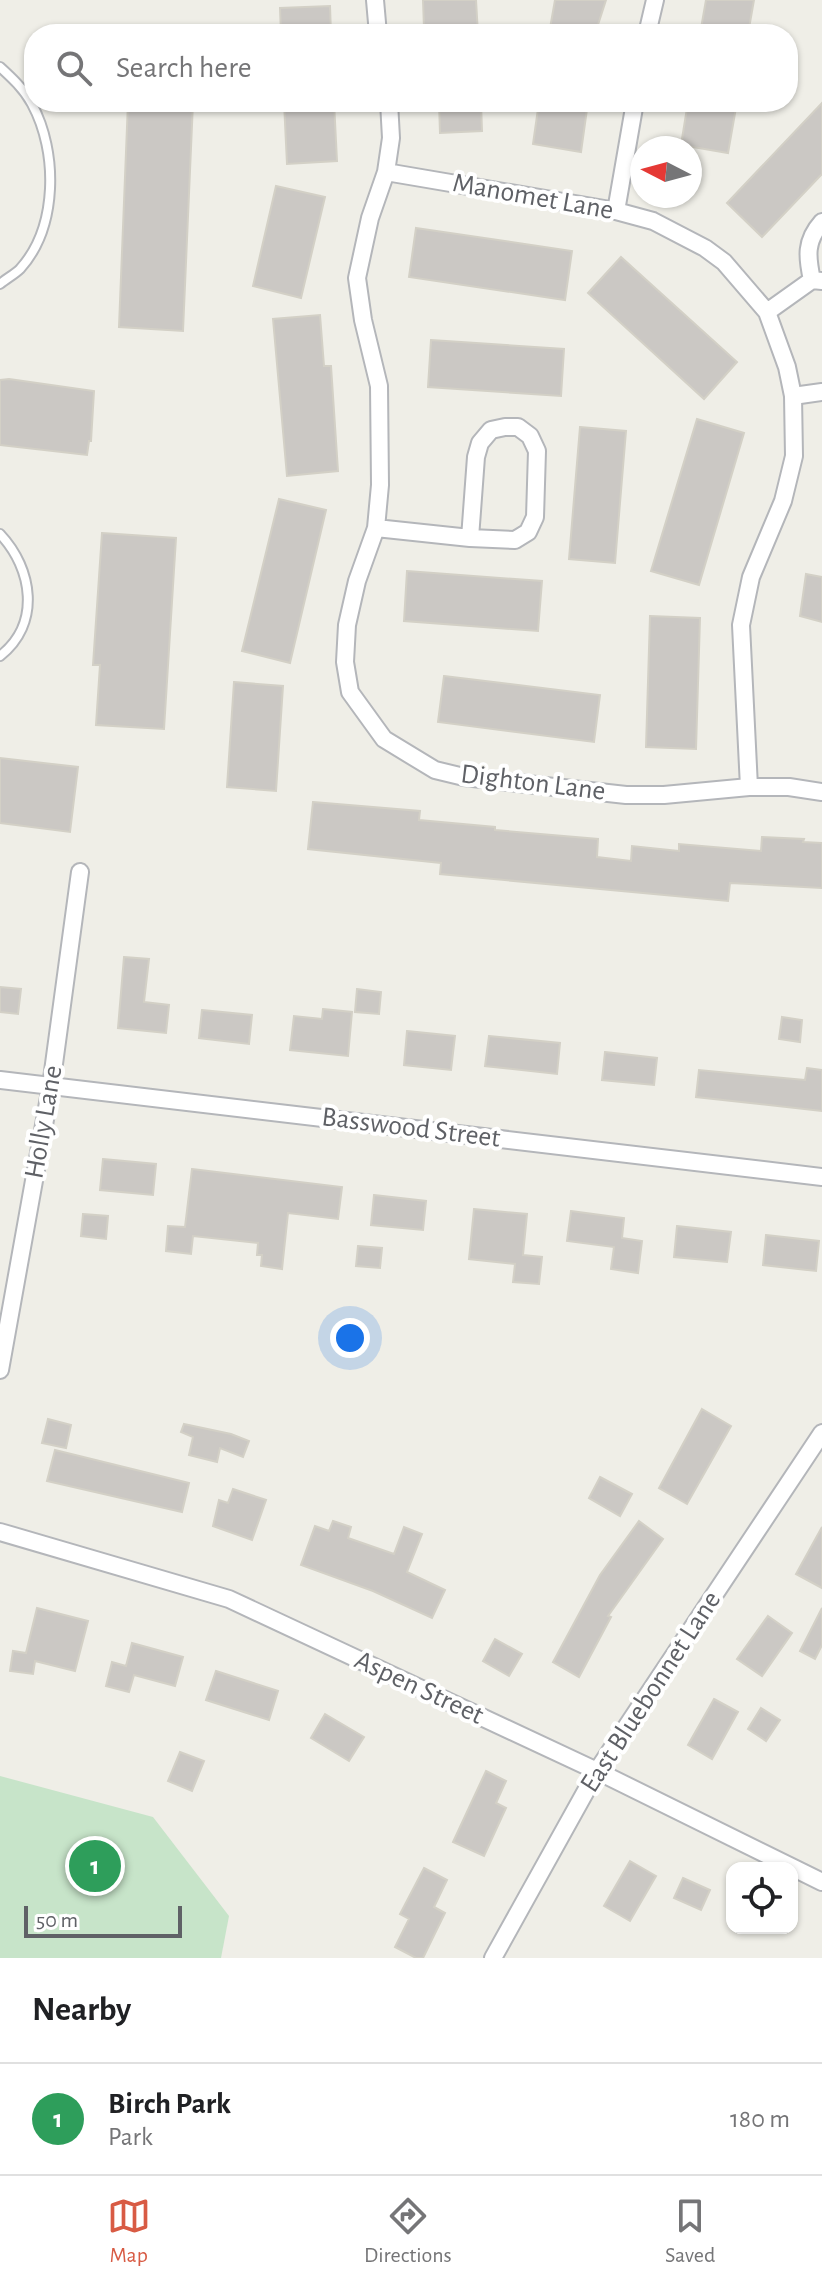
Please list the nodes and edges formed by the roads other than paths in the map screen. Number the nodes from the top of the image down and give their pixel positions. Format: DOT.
graph roads {
  1 [pos="375,0"];
  2 [pos="655,0"];
  3 [pos="377,24"];
  4 [pos="649,24"];
  5 [pos="0,67"];
  6 [pos="24,91"];
  7 [pos="34,112"];
  8 [pos="390,112"];
  9 [pos="633,112"];
  10 [pos="386,172"];
  11 [pos="616,211"];
  12 [pos="822,222"];
  13 [pos="817,280"];
  14 [pos="0,284"];
  15 [pos="767,312"];
  16 [pos="822,392"];
  17 [pos="793,396"];
  18 [pos="376,528"];
  19 [pos="0,534"];
  20 [pos="470,538"];
  21 [pos="0,656"];
  22 [pos="749,787"];
  23 [pos="822,792"];
  24 [pos="80,872"];
  25 [pos="0,1080"];
  26 [pos="51,1086"];
  27 [pos="822,1177"];
  28 [pos="0,1370"];
  29 [pos="822,1433"];
  30 [pos="0,1532"];
  31 [pos="597,1771"];
  32 [pos="822,1882"];
  33 [pos="493,1958"];
  1 -- 3 [label="street"];
  2 -- 4 [label="street"];
  5 -- 6 [label="lane"];
  7 -- 14 [label="lane"];
  8 -- 10 [label="street, Dighton Lane"];
  9 -- 11 [label="street"];
  10 -- 11 [label="street, Manomet Lane"];
  10 -- 18 [label="street, Dighton Lane"];
  11 -- 15 [label="street, Manomet Lane"];
  12 -- 13 [label="street"];
  13 -- 15 [label="street"];
  15 -- 17 [label="street, Manomet Lane"];
  16 -- 17 [label="street"];
  17 -- 22 [label="street, Manomet Lane"];
  18 -- 20 [label="street"];
  18 -- 22 [label="street, Dighton Lane"];
  19 -- 21 [label="lane"];
  20 -- 20 [label="street"];
  22 -- 23 [label="street, Dighton Lane"];
  24 -- 26 [label="street, Holly Lane"];
  25 -- 26 [label="street, Basswood Street"];
  26 -- 27 [label="street, Basswood Street"];
  26 -- 28 [label="street, Holly Lane"];
  29 -- 31 [label="street, East Bluebonnet Lane"];
  30 -- 31 [label="street, Aspen Street"];
  31 -- 32 [label="street, Aspen Street"];
  31 -- 33 [label="street, East Bluebonnet Lane"];
}
